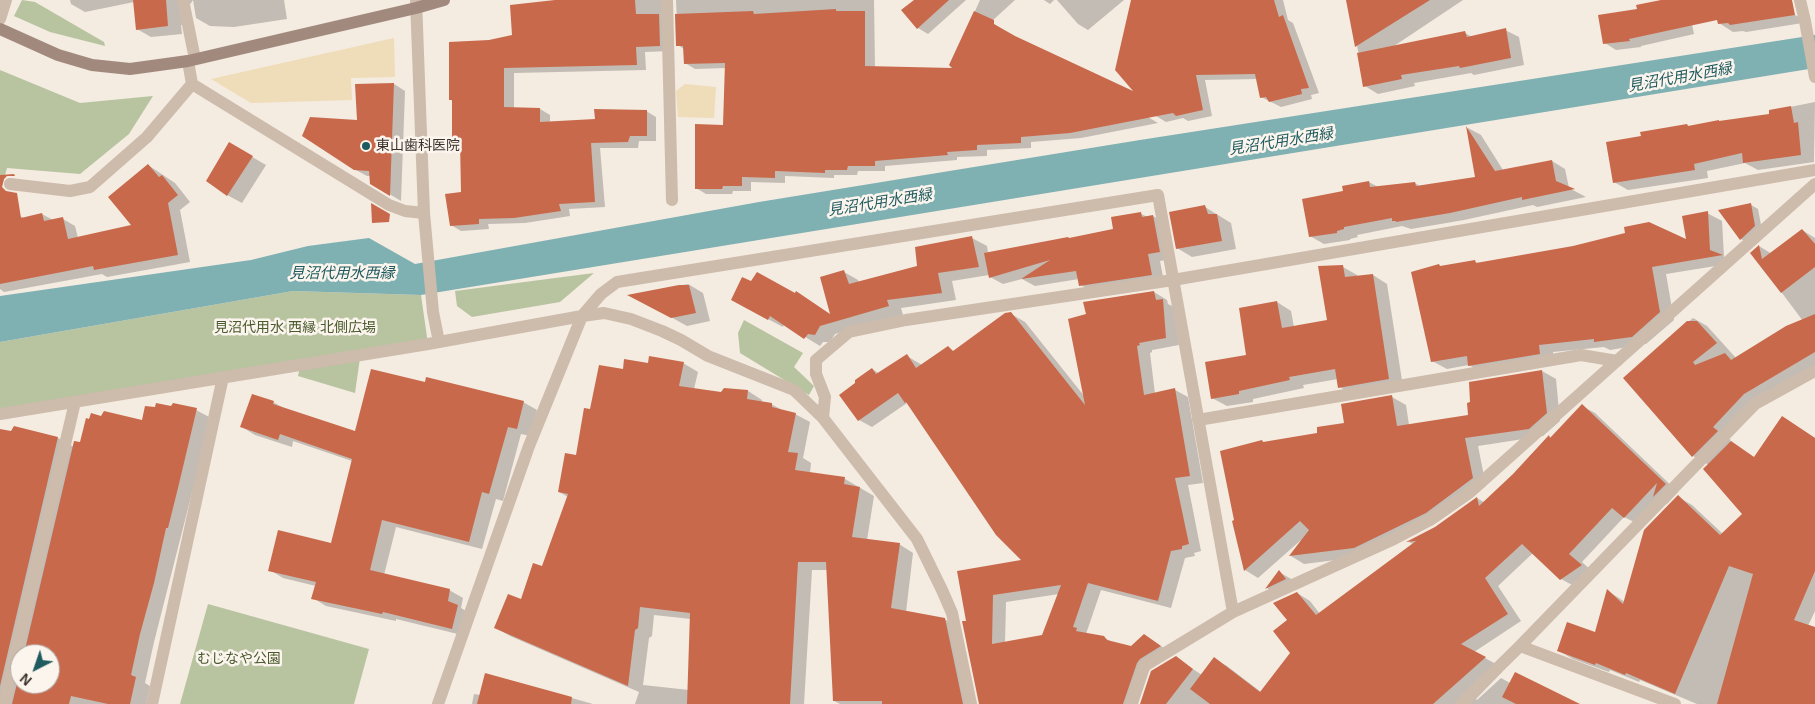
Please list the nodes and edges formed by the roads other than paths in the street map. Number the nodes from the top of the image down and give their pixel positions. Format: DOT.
graph roads {
  1 [pos="6,0"];
  2 [pos="183,0"];
  3 [pos="444,0"];
  4 [pos="667,0"];
  5 [pos="1800,0"];
  6 [pos="416,4"];
  7 [pos="0,19"];
  8 [pos="0,29"];
  9 [pos="192,60"];
  10 [pos="1815,77"];
  11 [pos="192,84"];
  12 [pos="1815,170"];
  13 [pos="10,184"];
  14 [pos="1815,184"];
  15 [pos="672,200"];
  16 [pos="424,213"];
  17 [pos="1172,280"];
  18 [pos="582,316"];
  19 [pos="439,342"];
  20 [pos="1616,361"];
  21 [pos="1815,371"];
  22 [pos="223,378"];
  23 [pos="74,402"];
  24 [pos="0,414"];
  25 [pos="822,418"];
  26 [pos="1198,420"];
  27 [pos="1232,612"];
  28 [pos="1520,646"];
  29 [pos="4,704"];
  30 [pos="152,704"];
  31 [pos="438,704"];
  32 [pos="971,704"];
  33 [pos="1131,704"];
  34 [pos="1461,704"];
  35 [pos="1675,704"];
  1 -- 7 [label="street"];
  2 -- 9 [label="street"];
  3 -- 6 [label="street"];
  4 -- 15 [label="street"];
  5 -- 10 [label="street"];
  6 -- 9 [label="street"];
  6 -- 16 [label="street"];
  8 -- 9 [label="street"];
  9 -- 11 [label="street"];
  11 -- 13 [label="street"];
  11 -- 16 [label="street"];
  12 -- 17 [label="street"];
  14 -- 20 [label="street"];
  16 -- 19 [label="street"];
  17 -- 18 [label="street"];
  17 -- 25 [label="street"];
  17 -- 26 [label="street"];
  18 -- 19 [label="street"];
  18 -- 25 [label="street"];
  18 -- 31 [label="street"];
  19 -- 22 [label="street"];
  20 -- 26 [label="street"];
  20 -- 27 [label="street"];
  21 -- 28 [label="street"];
  22 -- 23 [label="street"];
  22 -- 30 [label="street"];
  23 -- 24 [label="street"];
  23 -- 29 [label="street"];
  25 -- 32 [label="street"];
  26 -- 27 [label="street"];
  27 -- 33 [label="street"];
  28 -- 34 [label="street"];
  28 -- 35 [label="street"];
}
